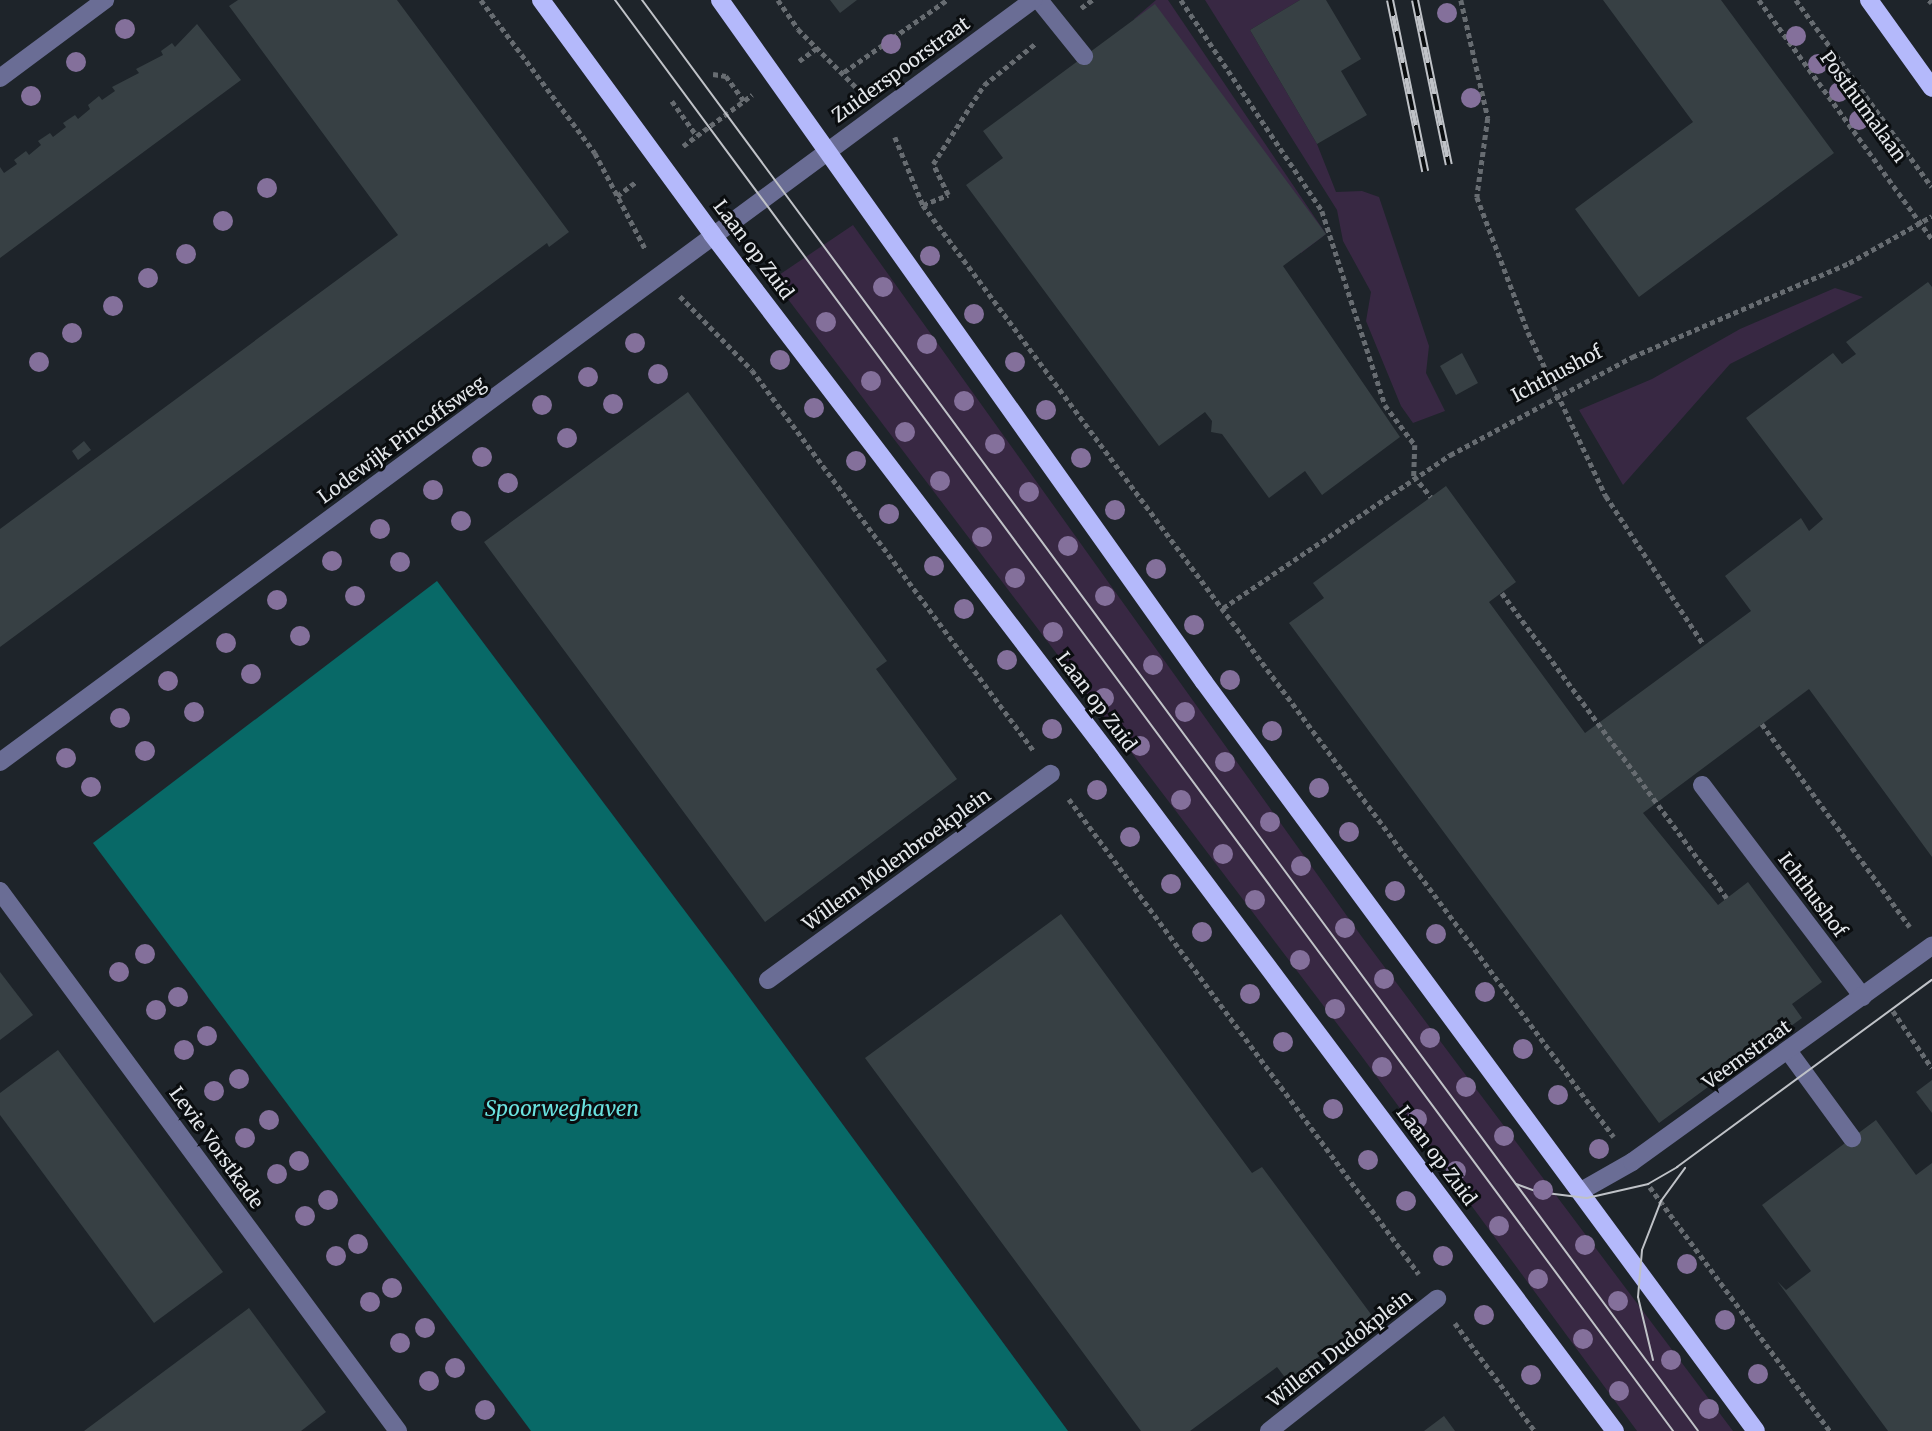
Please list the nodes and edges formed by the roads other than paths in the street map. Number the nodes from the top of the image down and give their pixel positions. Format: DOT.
graph roads {
  1 [pos="105,0"];
  2 [pos="541,0"];
  3 [pos="720,0"];
  4 [pos="1033,0"];
  5 [pos="1039,0"];
  6 [pos="1869,0"];
  7 [pos="1084,56"];
  8 [pos="0,78"];
  9 [pos="1932,88"];
  10 [pos="827,150"];
  11 [pos="712,234"];
  12 [pos="0,762"];
  13 [pos="1051,775"];
  14 [pos="1702,785"];
  15 [pos="0,891"];
  16 [pos="1930,948"];
  17 [pos="768,980"];
  18 [pos="1869,993"];
  19 [pos="1789,1052"];
  20 [pos="1852,1138"];
  21 [pos="1581,1191"];
  22 [pos="1437,1299"];
  23 [pos="398,1431"];
  24 [pos="1269,1431"];
  25 [pos="1615,1431"];
  26 [pos="1756,1431"];
  1 -- 8 [label="street"];
  2 -- 11 [label="main road, Laan op Zuid"];
  3 -- 10 [label="main road"];
  4 -- 10 [label="street, Zuiderspoorstraat"];
  5 -- 7 [label="street"];
  6 -- 9 [label="main road"];
  10 -- 11 [label="street, Lodewijk Pincoffsweg"];
  10 -- 21 [label="main road"];
  11 -- 12 [label="street, Lodewijk Pincoffsweg"];
  11 -- 25 [label="main road, Laan op Zuid"];
  13 -- 17 [label="street, Willem Molenbroekplein"];
  14 -- 18 [label="street, Ichthushof"];
  15 -- 23 [label="street, Levie Vorstkade"];
  16 -- 18 [label="street, Veemstraat"];
  18 -- 19 [label="street, Veemstraat"];
  19 -- 20 [label="street"];
  19 -- 21 [label="street, Veemstraat"];
  21 -- 26 [label="main road"];
  22 -- 24 [label="street, Willem Dudokplein"];
}
